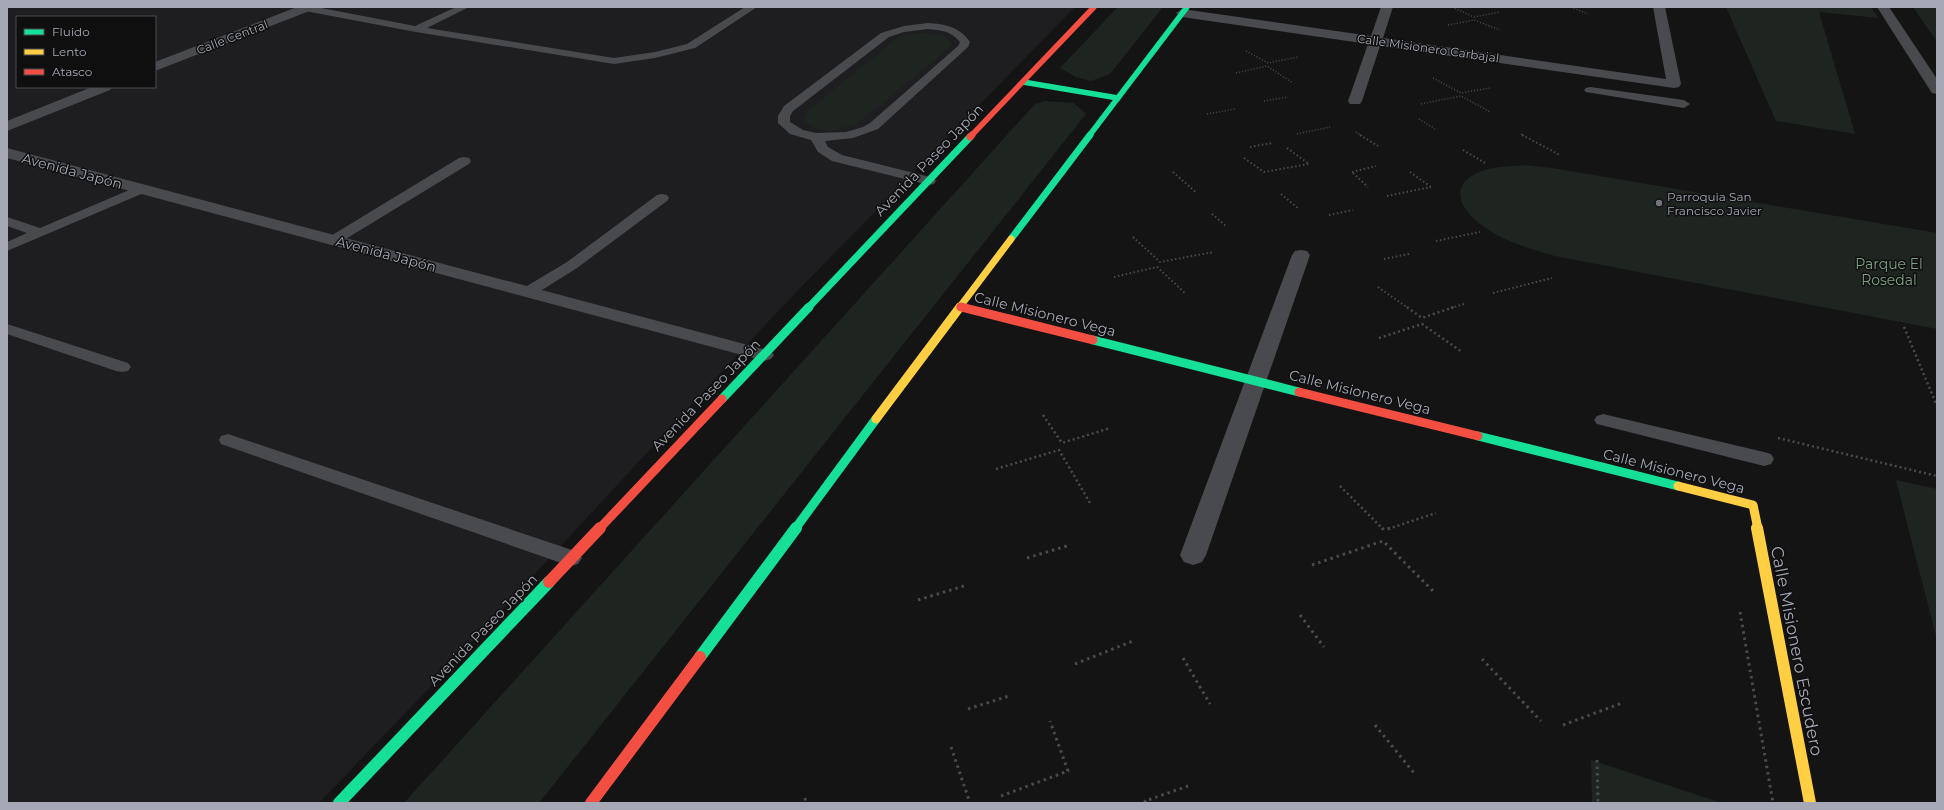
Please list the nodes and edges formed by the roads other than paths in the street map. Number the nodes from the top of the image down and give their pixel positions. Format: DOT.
graph roads {
  1 [pos="464,7"];
  2 [pos="752,7"];
  3 [pos="1094,7"];
  4 [pos="1387,7"];
  5 [pos="1659,7"];
  6 [pos="1883,7"];
  7 [pos="307,8"];
  8 [pos="1184,10"];
  9 [pos="416,29"];
  10 [pos="1376,41"];
  11 [pos="156,67"];
  12 [pos="1023,82"];
  13 [pos="102,88"];
  14 [pos="1590,90"];
  15 [pos="1937,90"];
  16 [pos="1118,98"];
  17 [pos="1355,101"];
  18 [pos="1684,104"];
  19 [pos="7,126"];
  20 [pos="816,137"];
  21 [pos="7,154"];
  22 [pos="464,161"];
  23 [pos="929,180"];
  24 [pos="141,189"];
  25 [pos="662,198"];
  26 [pos="7,222"];
  27 [pos="41,233"];
  28 [pos="334,240"];
  29 [pos="7,248"];
  30 [pos="1301,255"];
  31 [pos="528,292"];
  32 [pos="960,307"];
  33 [pos="7,329"];
  34 [pos="764,355"];
  35 [pos="122,367"];
  36 [pos="1255,381"];
  37 [pos="1603,420"];
  38 [pos="228,440"];
  39 [pos="1764,459"];
  40 [pos="1753,505"];
  41 [pos="1192,555"];
  42 [pos="571,558"];
  43 [pos="339,803"];
  44 [pos="591,803"];
  45 [pos="1810,803"];
  1 -- 9 [label="lane"];
  2 -- 9 [label="lane"];
  3 -- 12 [label="main road, Avenida Paseo Japón"];
  4 -- 10 [label="street"];
  5 -- 10 [label="street, Calle Misionero Carbajal"];
  6 -- 15 [label="street"];
  7 -- 9 [label="lane"];
  7 -- 11 [label="street, Calle Central"];
  8 -- 10 [label="street, Calle Misionero Carbajal"];
  8 -- 16 [label="main road"];
  10 -- 17 [label="street"];
  12 -- 16 [label="main road"];
  12 -- 23 [label="main road, Avenida Paseo Japón"];
  13 -- 19 [label="street"];
  14 -- 18 [label="lane"];
  16 -- 32 [label="main road"];
  20 -- 20 [label="lane"];
  20 -- 23 [label="lane"];
  21 -- 24 [label="street, Avenida Japón"];
  22 -- 28 [label="lane"];
  23 -- 34 [label="main road, Avenida Paseo Japón"];
  24 -- 27 [label="lane"];
  24 -- 28 [label="street, Avenida Japón"];
  25 -- 31 [label="lane"];
  26 -- 27 [label="lane"];
  27 -- 29 [label="lane"];
  28 -- 31 [label="street, Avenida Japón"];
  30 -- 36 [label="street"];
  31 -- 34 [label="street, Avenida Japón"];
  32 -- 36 [label="main road, Calle Misionero Vega"];
  32 -- 44 [label="main road"];
  33 -- 35 [label="lane"];
  34 -- 42 [label="main road, Avenida Paseo Japón"];
  36 -- 40 [label="main road, Calle Misionero Vega"];
  36 -- 41 [label="street"];
  37 -- 39 [label="lane"];
  38 -- 42 [label="lane"];
  40 -- 45 [label="main road, Calle Misionero Escudero"];
  42 -- 43 [label="main road, Avenida Paseo Japón"];
}
